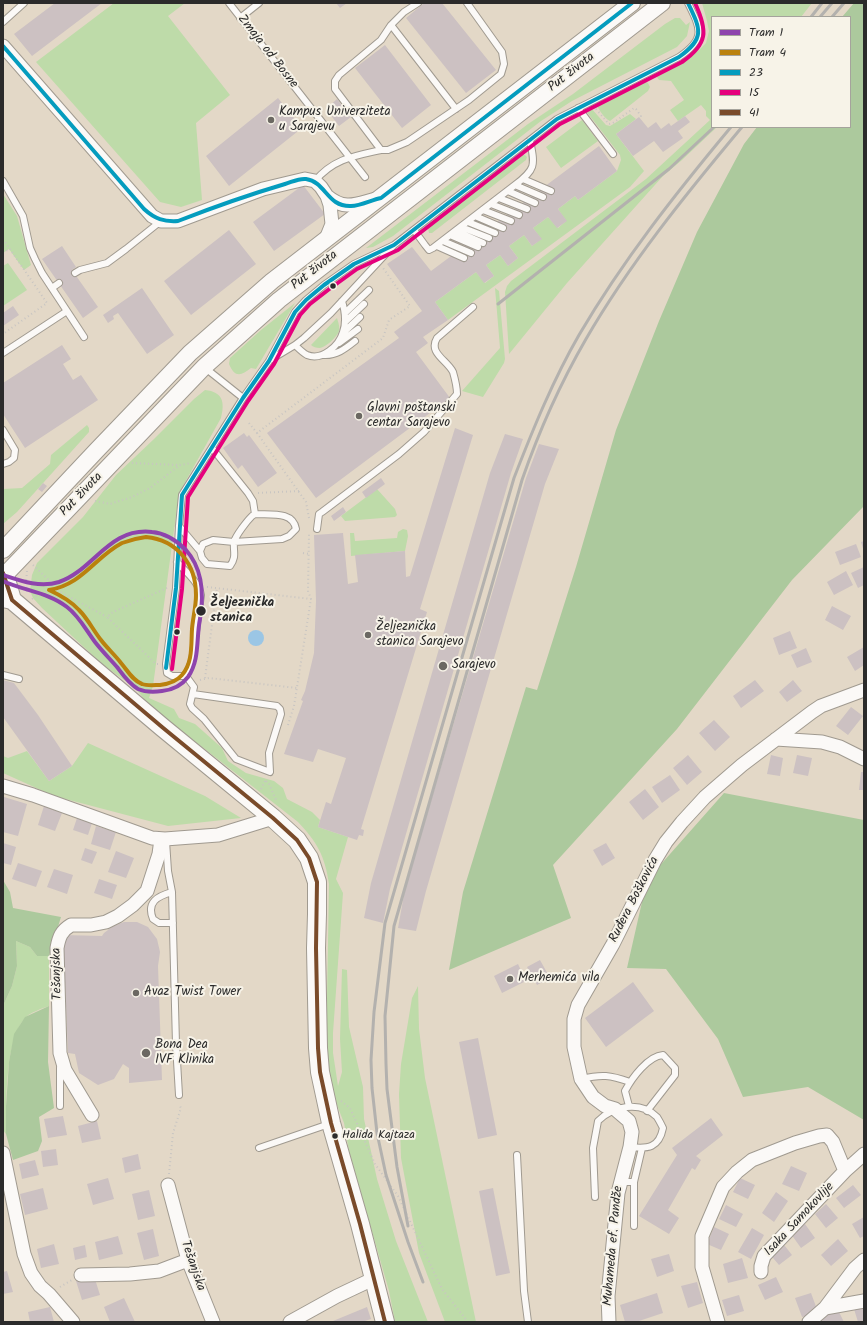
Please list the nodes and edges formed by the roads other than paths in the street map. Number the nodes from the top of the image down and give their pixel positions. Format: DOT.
graph roads {
  1 [pos="24,3"];
  2 [pos="229,3"];
  3 [pos="260,3"];
  4 [pos="418,3"];
  5 [pos="468,3"];
  6 [pos="632,3"];
  7 [pos="662,3"];
  8 [pos="688,3"];
  9 [pos="240,18"];
  10 [pos="3,22"];
  11 [pos="392,25"];
  12 [pos="3,46"];
  13 [pos="578,108"];
  14 [pos="456,109"];
  15 [pos="530,140"];
  16 [pos="381,150"];
  17 [pos="613,154"];
  18 [pos="350,156"];
  19 [pos="365,177"];
  20 [pos="523,179"];
  21 [pos="3,181"];
  22 [pos="314,181"];
  23 [pos="515,185"];
  24 [pos="508,191"];
  25 [pos="551,191"];
  26 [pos="327,196"];
  27 [pos="543,197"];
  28 [pos="381,198"];
  29 [pos="499,198"];
  30 [pos="535,203"];
  31 [pos="491,204"];
  32 [pos="483,210"];
  33 [pos="527,210"];
  34 [pos="519,215"];
  35 [pos="475,216"];
  36 [pos="161,221"];
  37 [pos="511,221"];
  38 [pos="468,222"];
  39 [pos="461,227"];
  40 [pos="503,228"];
  41 [pos="414,230"];
  42 [pos="456,231"];
  43 [pos="495,234"];
  44 [pos="450,235"];
  45 [pos="489,238"];
  46 [pos="326,239"];
  47 [pos="443,241"];
  48 [pos="394,245"];
  49 [pos="436,246"];
  50 [pos="471,253"];
  51 [pos="464,258"];
  52 [pos="75,273"];
  53 [pos="59,284"];
  54 [pos="52,288"];
  55 [pos="369,290"];
  56 [pos="342,301"];
  57 [pos="364,304"];
  58 [pos="474,307"];
  59 [pos="67,311"];
  60 [pos="345,313"];
  61 [pos="360,317"];
  62 [pos="345,322"];
  63 [pos="358,329"];
  64 [pos="343,333"];
  65 [pos="84,337"];
  66 [pos="355,341"];
  67 [pos="295,345"];
  68 [pos="336,345"];
  69 [pos="3,353"];
  70 [pos="321,355"];
  71 [pos="269,361"];
  72 [pos="204,367"];
  73 [pos="243,398"];
  74 [pos="3,430"];
  75 [pos="212,448"];
  76 [pos="3,464"];
  77 [pos="255,514"];
  78 [pos="179,526"];
  79 [pos="317,529"];
  80 [pos="234,542"];
  81 [pos="3,550"];
  82 [pos="200,551"];
  83 [pos="177,562"];
  84 [pos="4,575"];
  85 [pos="7,599"];
  86 [pos="3,676"];
  87 [pos="186,676"];
  88 [pos="19,679"];
  89 [pos="864,690"];
  90 [pos="193,694"];
  91 [pos="776,739"];
  92 [pos="864,759"];
  93 [pos="3,786"];
  94 [pos="272,818"];
  95 [pos="163,839"];
  96 [pos="172,892"];
  97 [pos="173,923"];
  98 [pos="60,1053"];
  99 [pos="581,1079"];
  100 [pos="630,1082"];
  101 [pos="179,1095"];
  102 [pos="593,1097"];
  103 [pos="60,1106"];
  104 [pos="629,1106"];
  105 [pos="615,1109"];
  106 [pos="648,1110"];
  107 [pos="92,1115"];
  108 [pos="331,1123"];
  109 [pos="259,1148"];
  110 [pos="636,1148"];
  111 [pos="3,1153"];
  112 [pos="864,1154"];
  113 [pos="517,1155"];
  114 [pos="845,1171"];
  115 [pos="620,1182"];
  116 [pos="634,1182"];
  117 [pos="168,1185"];
  118 [pos="595,1197"];
  119 [pos="634,1226"];
  120 [pos="188,1260"];
  121 [pos="864,1260"];
  122 [pos="760,1272"];
  123 [pos="81,1275"];
  124 [pos="374,1279"];
  125 [pos="864,1301"];
  126 [pos="825,1308"];
  127 [pos="73,1322"];
  128 [pos="213,1322"];
  129 [pos="290,1322"];
  130 [pos="385,1322"];
  131 [pos="528,1322"];
  132 [pos="609,1322"];
  133 [pos="718,1322"];
  134 [pos="809,1322"];
  1 -- 10 [label="lane"];
  2 -- 9 [label="lane, Zmaja od Bosne"];
  3 -- 9 [label="lane"];
  4 -- 11 [label="lane"];
  5 -- 14 [label="lane"];
  6 -- 28 [label="street, Put života"];
  7 -- 72 [label="street, Put života"];
  8 -- 13 [label="lane"];
  9 -- 18 [label="lane, Zmaja od Bosne"];
  11 -- 14 [label="lane"];
  11 -- 16 [label="lane"];
  12 -- 36 [label="street"];
  13 -- 15 [label="lane"];
  13 -- 17 [label="lane"];
  14 -- 16 [label="lane"];
  15 -- 20 [label="lane"];
  15 -- 41 [label="lane"];
  16 -- 18 [label="lane"];
  18 -- 19 [label="lane, Zmaja od Bosne"];
  18 -- 22 [label="lane"];
  20 -- 23 [label="lane"];
  20 -- 25 [label="lane"];
  21 -- 54 [label="lane"];
  22 -- 26 [label="street"];
  22 -- 36 [label="street"];
  23 -- 24 [label="lane"];
  23 -- 27 [label="lane"];
  24 -- 29 [label="lane"];
  24 -- 30 [label="lane"];
  26 -- 28 [label="street"];
  26 -- 46 [label="street"];
  28 -- 46 [label="street, Put života"];
  29 -- 31 [label="lane"];
  29 -- 33 [label="lane"];
  31 -- 32 [label="lane"];
  31 -- 34 [label="lane"];
  32 -- 35 [label="lane"];
  32 -- 37 [label="lane"];
  35 -- 38 [label="lane"];
  35 -- 40 [label="lane"];
  36 -- 52 [label="lane"];
  38 -- 39 [label="lane"];
  38 -- 43 [label="lane"];
  39 -- 42 [label="lane"];
  39 -- 45 [label="lane"];
  41 -- 48 [label="lane"];
  41 -- 49 [label="lane"];
  42 -- 44 [label="lane"];
  42 -- 44 [label="lane"];
  44 -- 47 [label="lane"];
  46 -- 81 [label="street, Put života"];
  47 -- 49 [label="lane"];
  47 -- 50 [label="lane"];
  48 -- 56 [label="lane"];
  48 -- 71 [label="lane"];
  49 -- 51 [label="lane"];
  53 -- 54 [label="lane"];
  54 -- 59 [label="lane"];
  55 -- 60 [label="lane"];
  56 -- 60 [label="lane"];
  56 -- 67 [label="lane"];
  57 -- 62 [label="lane"];
  58 -- 79 [label="lane"];
  59 -- 65 [label="lane"];
  59 -- 69 [label="lane"];
  60 -- 62 [label="lane"];
  61 -- 64 [label="lane"];
  62 -- 64 [label="lane"];
  63 -- 68 [label="lane"];
  64 -- 68 [label="lane"];
  66 -- 70 [label="lane"];
  67 -- 70 [label="lane"];
  67 -- 71 [label="lane"];
  68 -- 70 [label="lane"];
  71 -- 73 [label="lane"];
  72 -- 73 [label="lane"];
  72 -- 84 [label="street, Put života"];
  73 -- 75 [label="lane"];
  74 -- 76 [label="lane"];
  75 -- 77 [label="lane"];
  75 -- 78 [label="lane"];
  77 -- 80 [label="lane"];
  77 -- 80 [label="lane"];
  78 -- 82 [label="lane"];
  78 -- 83 [label="lane"];
  80 -- 82 [label="lane"];
  80 -- 82 [label="lane"];
  83 -- 87 [label="lane"];
  83 -- 87 [label="lane"];
  84 -- 85 [label="main road"];
  85 -- 94 [label="main road"];
  86 -- 88 [label="lane"];
  87 -- 90 [label="lane"];
  89 -- 91 [label="street, Ruđera Boškovića"];
  90 -- 90 [label="lane"];
  91 -- 92 [label="street"];
  91 -- 99 [label="street, Ruđera Boškovića"];
  93 -- 95 [label="street"];
  94 -- 95 [label="street"];
  94 -- 108 [label="main road"];
  95 -- 96 [label="lane"];
  95 -- 98 [label="street, Tešanjska"];
  96 -- 97 [label="lane"];
  96 -- 97 [label="lane"];
  97 -- 101 [label="lane"];
  98 -- 103 [label="lane"];
  98 -- 107 [label="street, Tešanjska"];
  99 -- 100 [label="lane"];
  99 -- 102 [label="street, Ruđera Boškovića"];
  100 -- 104 [label="lane"];
  100 -- 106 [label="lane"];
  102 -- 105 [label="street, Muhameda ef. Pandže"];
  104 -- 105 [label="lane"];
  104 -- 106 [label="lane"];
  105 -- 110 [label="street, Muhameda ef. Pandže"];
  105 -- 118 [label="lane"];
  106 -- 110 [label="lane"];
  108 -- 109 [label="lane"];
  108 -- 124 [label="main road"];
  110 -- 115 [label="street, Muhameda ef. Pandže"];
  110 -- 116 [label="lane"];
  111 -- 127 [label="street"];
  112 -- 114 [label="street, Isaka Samokovlije"];
  113 -- 131 [label="lane"];
  114 -- 122 [label="street, Isaka Samokovlije"];
  114 -- 133 [label="street, Isaka Samokovlije"];
  115 -- 116 [label="lane"];
  115 -- 132 [label="street, Muhameda ef. Pandže"];
  116 -- 119 [label="lane"];
  117 -- 120 [label="street, Tešanjska"];
  120 -- 123 [label="street"];
  120 -- 128 [label="street, Tešanjska"];
  121 -- 126 [label="street"];
  124 -- 129 [label="street"];
  124 -- 130 [label="main road"];
  125 -- 126 [label="street"];
  126 -- 134 [label="street"];
}
